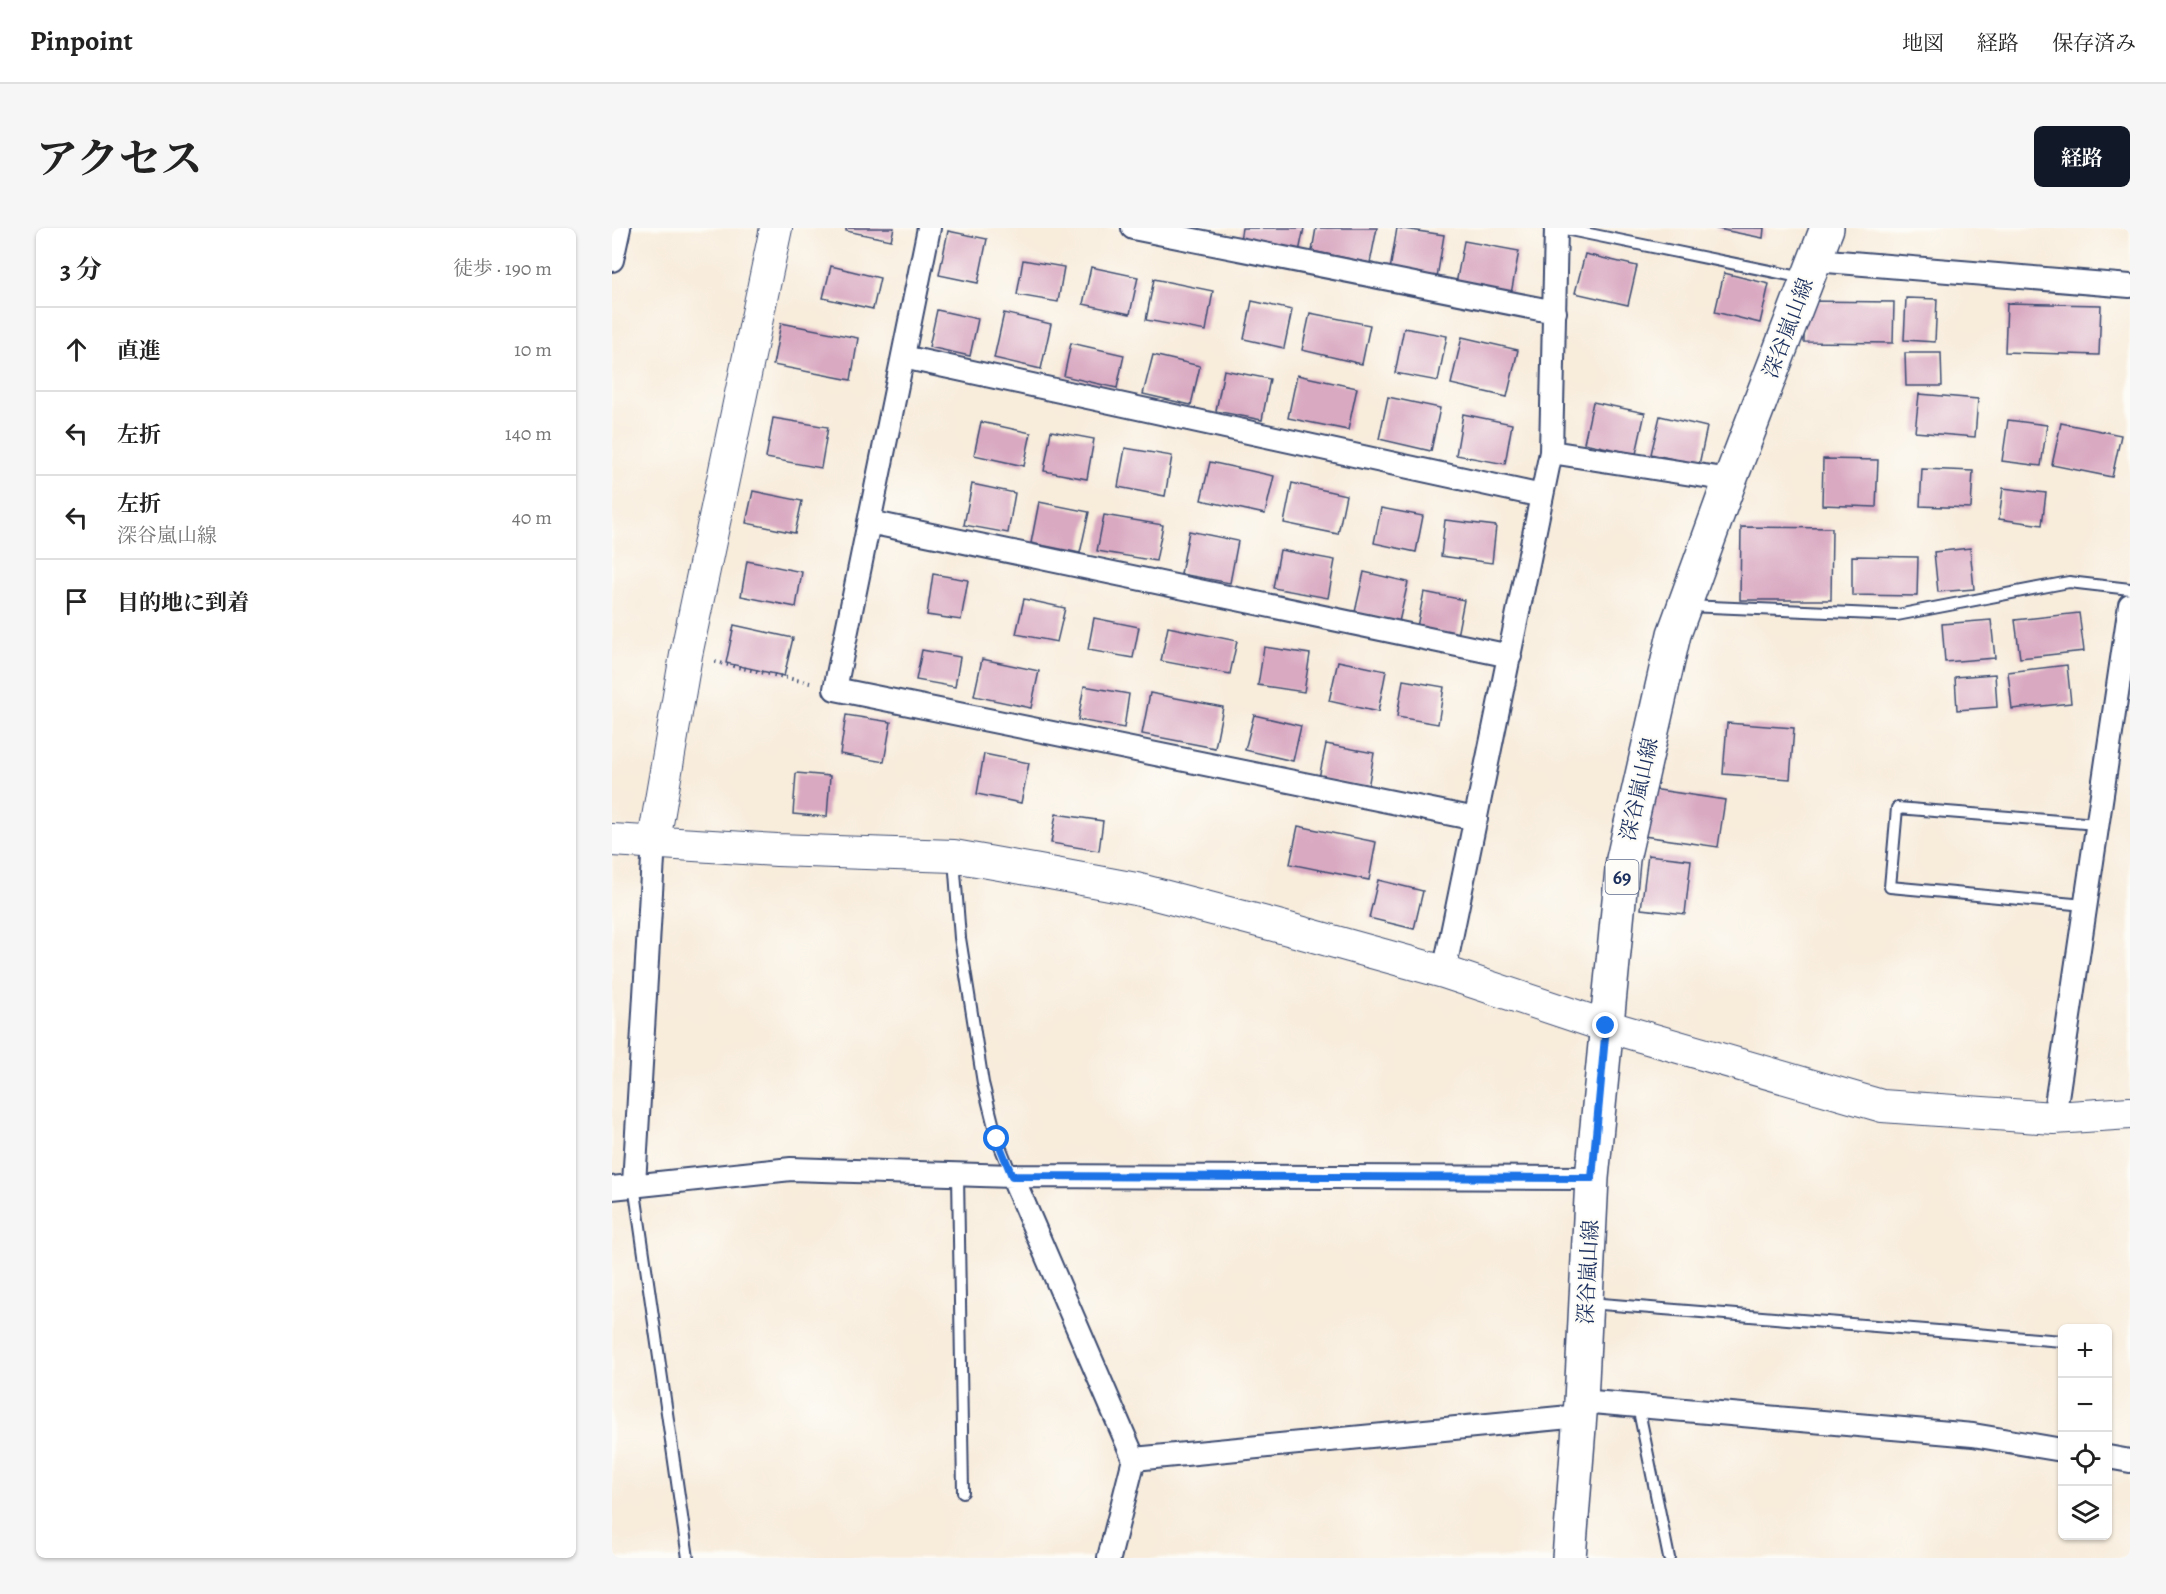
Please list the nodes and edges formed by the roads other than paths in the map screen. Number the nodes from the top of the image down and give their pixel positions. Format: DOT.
graph roads {
  1 [pos="619,228"];
  2 [pos="776,228"];
  3 [pos="929,228"];
  4 [pos="1133,228"];
  5 [pos="1558,228"];
  6 [pos="1827,228"];
  7 [pos="612,260"];
  8 [pos="1811,269"];
  9 [pos="2130,286"];
  10 [pos="1555,312"];
  11 [pos="903,357"];
  12 [pos="1551,452"];
  13 [pos="1730,480"];
  14 [pos="1542,496"];
  15 [pos="869,522"];
  16 [pos="2130,590"];
  17 [pos="2130,605"];
  18 [pos="1684,606"];
  19 [pos="1510,656"];
  20 [pos="1476,819"];
  21 [pos="2097,824"];
  22 [pos="612,840"];
  23 [pos="654,842"];
  24 [pos="954,856"];
  25 [pos="2085,905"];
  26 [pos="1444,972"];
  27 [pos="1606,1026"];
  28 [pos="2130,1113"];
  29 [pos="2054,1118"];
  30 [pos="958,1175"];
  31 [pos="1012,1176"];
  32 [pos="1592,1178"];
  33 [pos="623,1186"];
  34 [pos="1586,1303"];
  35 [pos="2058,1341"];
  36 [pos="1638,1406"];
  37 [pos="1581,1408"];
  38 [pos="2058,1449"];
  39 [pos="2112,1458"];
  40 [pos="1134,1459"];
  41 [pos="2130,1461"];
  42 [pos="963,1492"];
  43 [pos="688,1558"];
  44 [pos="1109,1558"];
  45 [pos="1569,1558"];
  46 [pos="1669,1558"];
  1 -- 7 [label="street"];
  2 -- 23 [label="street"];
  3 -- 11 [label="street"];
  4 -- 10 [label="street"];
  5 -- 8 [label="lane"];
  5 -- 10 [label="street"];
  6 -- 8 [label="main road, 深谷嵐山線 / 69"];
  8 -- 9 [label="street"];
  8 -- 13 [label="main road, 深谷嵐山線 / 69"];
  10 -- 12 [label="street"];
  11 -- 14 [label="street"];
  11 -- 15 [label="street"];
  12 -- 13 [label="street"];
  12 -- 14 [label="street"];
  13 -- 18 [label="main road, 深谷嵐山線 / 69"];
  14 -- 19 [label="street"];
  15 -- 19 [label="street"];
  15 -- 20 [label="street"];
  16 -- 18 [label="lane"];
  17 -- 21 [label="street"];
  18 -- 27 [label="main road, 深谷嵐山線 / 69"];
  19 -- 20 [label="street"];
  20 -- 26 [label="street"];
  21 -- 25 [label="street"];
  21 -- 25 [label="lane"];
  22 -- 23 [label="street"];
  23 -- 24 [label="street"];
  23 -- 33 [label="street"];
  24 -- 26 [label="street"];
  24 -- 31 [label="lane"];
  25 -- 29 [label="street"];
  26 -- 27 [label="street"];
  27 -- 29 [label="street"];
  27 -- 32 [label="main road, 深谷嵐山線 / 69"];
  28 -- 29 [label="street"];
  30 -- 31 [label="street"];
  30 -- 33 [label="street"];
  30 -- 42 [label="lane"];
  31 -- 32 [label="street"];
  31 -- 40 [label="street"];
  32 -- 34 [label="main road, 深谷嵐山線 / 69"];
  33 -- 43 [label="lane"];
  34 -- 35 [label="lane"];
  34 -- 37 [label="main road, 深谷嵐山線 / 69"];
  36 -- 37 [label="street"];
  36 -- 38 [label="street"];
  36 -- 46 [label="lane"];
  37 -- 40 [label="street"];
  37 -- 45 [label="main road, 深谷嵐山線 / 69"];
  39 -- 41 [label="street"];
  40 -- 44 [label="street"];
}
